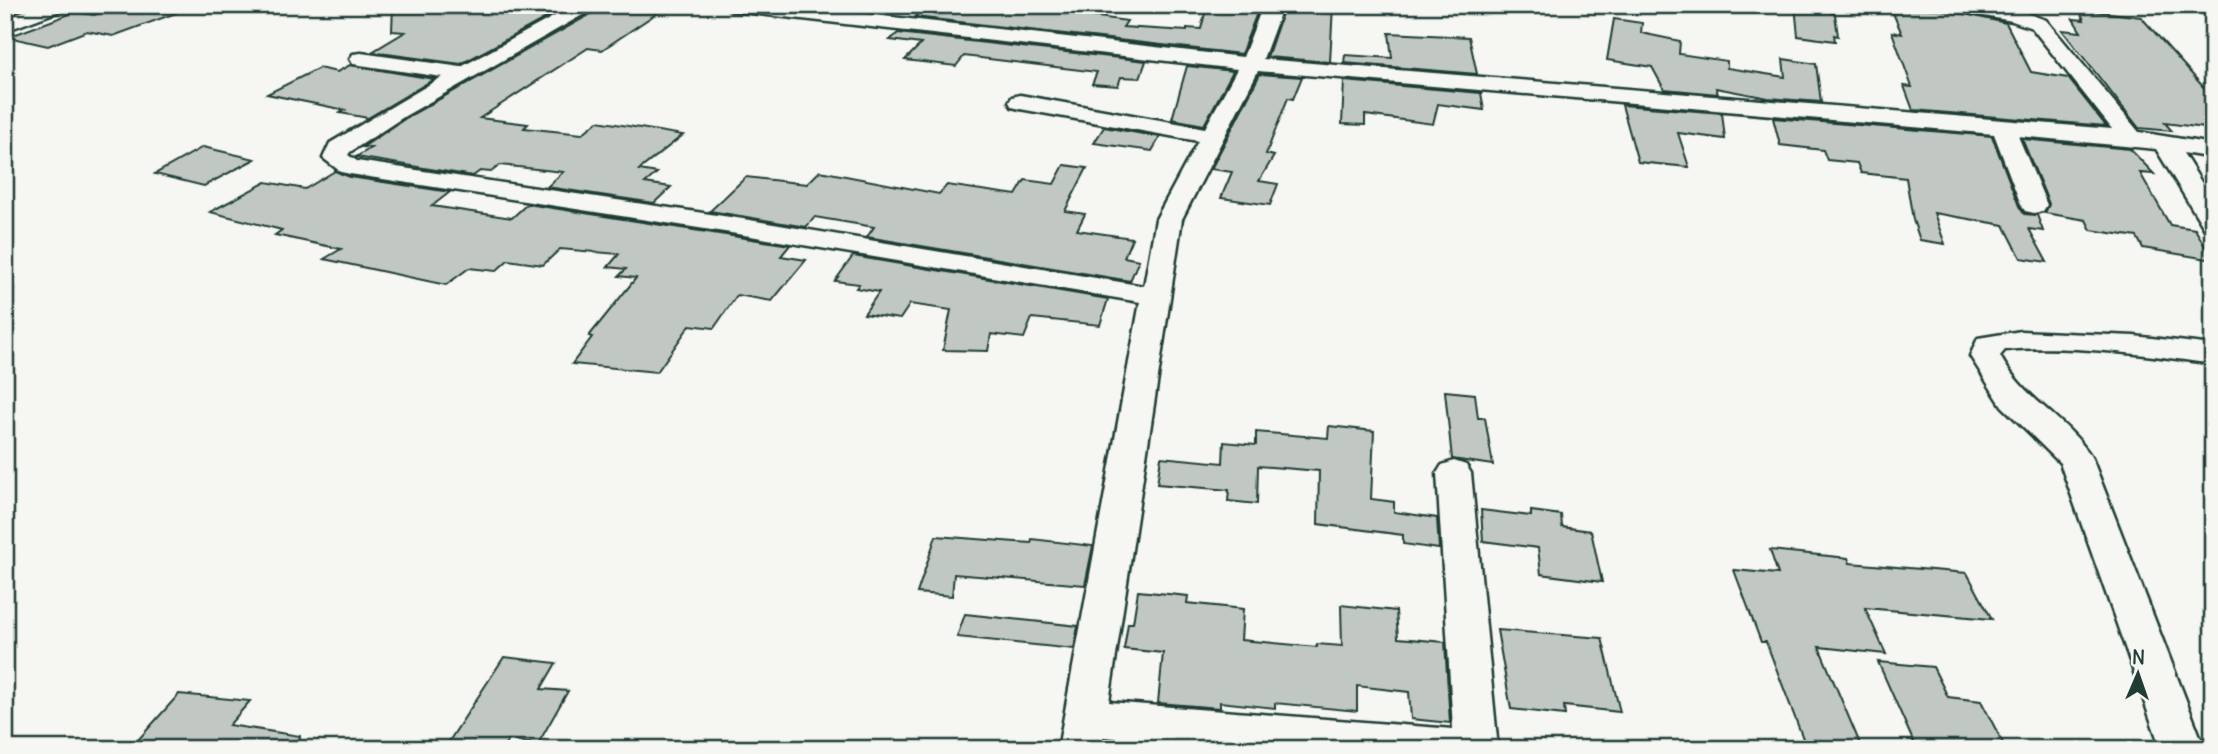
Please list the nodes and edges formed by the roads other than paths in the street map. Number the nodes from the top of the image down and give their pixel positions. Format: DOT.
graph roads {
  1 [pos="58,5"];
  2 [pos="590,5"];
  3 [pos="732,5"];
  4 [pos="1273,5"];
  5 [pos="1952,5"];
  6 [pos="5,25"];
  7 [pos="361,59"];
  8 [pos="1251,65"];
  9 [pos="466,74"];
  10 [pos="1020,102"];
  11 [pos="2003,127"];
  12 [pos="1211,136"];
  13 [pos="2131,138"];
  14 [pos="2165,144"];
  15 [pos="2213,151"];
  16 [pos="2035,205"];
  17 [pos="2213,222"];
  18 [pos="1154,296"];
  19 [pos="2213,355"];
  20 [pos="1454,473"];
  21 [pos="1082,734"];
  22 [pos="1475,749"];
  23 [pos="2183,749"];
  1 -- 6 [label="street"];
  2 -- 9 [label="street"];
  3 -- 8 [label="street"];
  4 -- 8 [label="street"];
  5 -- 13 [label="street"];
  7 -- 9 [label="street"];
  8 -- 11 [label="street"];
  8 -- 12 [label="street"];
  9 -- 18 [label="street"];
  10 -- 12 [label="street"];
  11 -- 13 [label="street"];
  11 -- 16 [label="street"];
  12 -- 18 [label="street"];
  13 -- 14 [label="street"];
  14 -- 15 [label="street"];
  14 -- 17 [label="street"];
  18 -- 21 [label="street"];
  19 -- 23 [label="street"];
  20 -- 22 [label="street"];
  21 -- 22 [label="street"];
}
